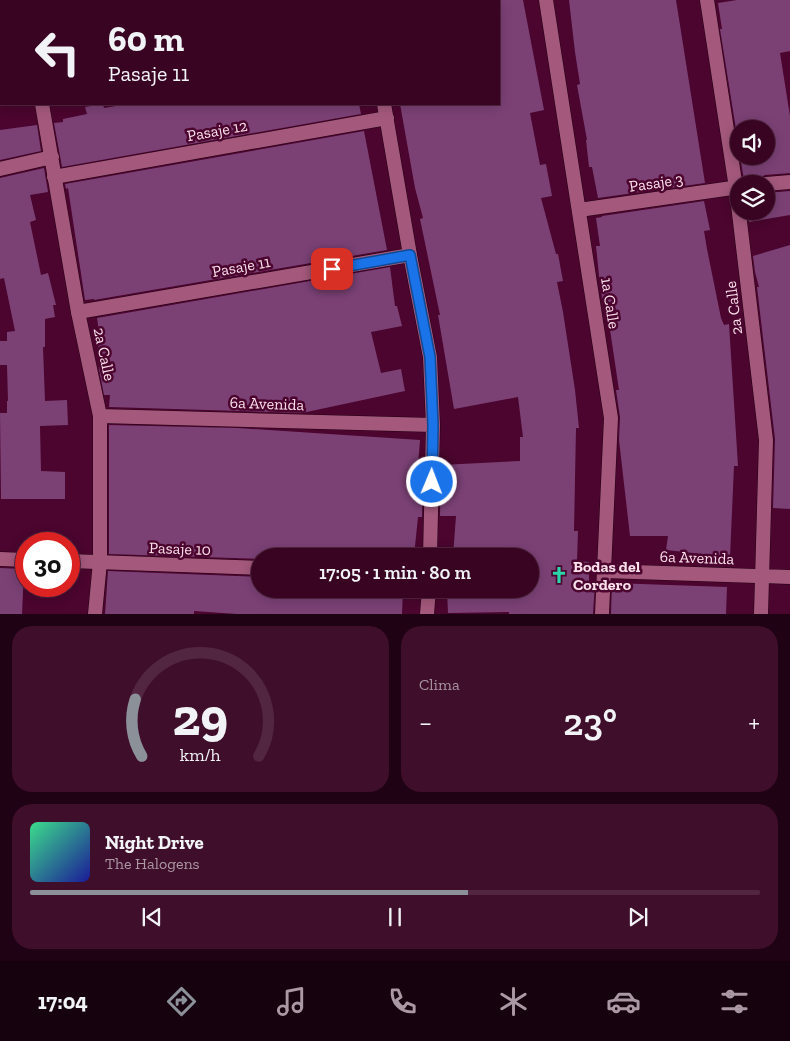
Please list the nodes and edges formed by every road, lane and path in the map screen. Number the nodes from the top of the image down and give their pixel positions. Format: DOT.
graph roads {
  1 [pos="546,0"];
  2 [pos="707,0"];
  3 [pos="42,105"];
  4 [pos="384,105"];
  5 [pos="387,118"];
  6 [pos="52,157"];
  7 [pos="0,170"];
  8 [pos="735,175"];
  9 [pos="54,177"];
  10 [pos="790,182"];
  11 [pos="775,183"];
  12 [pos="730,189"];
  13 [pos="579,210"];
  14 [pos="741,220"];
  15 [pos="410,255"];
  16 [pos="78,312"];
  17 [pos="100,416"];
  18 [pos="433,425"];
  19 [pos="430,548"];
  20 [pos="0,559"];
  21 [pos="15,560"];
  22 [pos="80,561"];
  23 [pos="100,562"];
  24 [pos="251,568"];
  25 [pos="604,571"];
  26 [pos="762,576"];
  27 [pos="790,577"];
  28 [pos="428,598"];
  29 [pos="96,614"];
  30 [pos="427,614"];
  31 [pos="602,614"];
  32 [pos="761,614"];
  1 -- 13 [label="street, 1a Calle"];
  2 -- 8 [label="street, 2a Calle"];
  3 -- 6 [label="street, 2a Calle"];
  4 -- 5 [label="street"];
  5 -- 9 [label="street, Pasaje 12"];
  5 -- 15 [label="street"];
  6 -- 7 [label="street"];
  6 -- 9 [label="street, 2a Calle"];
  9 -- 16 [label="street, 2a Calle"];
  10 -- 11 [label="street"];
  12 -- 13 [label="street, Pasaje 3"];
  13 -- 25 [label="street, 1a Calle"];
  14 -- 26 [label="street, 2a Calle"];
  15 -- 16 [label="street, Pasaje 11"];
  15 -- 18 [label="street"];
  16 -- 17 [label="street, 2a Calle"];
  17 -- 18 [label="street, 6a Avenida"];
  17 -- 23 [label="street, 2a Calle"];
  18 -- 19 [label="street"];
  20 -- 21 [label="street"];
  22 -- 23 [label="street, Pasaje 10"];
  23 -- 24 [label="street, Pasaje 10"];
  23 -- 29 [label="street, 2a Calle"];
  25 -- 26 [label="street, 6a Avenida"];
  25 -- 31 [label="street, 1a Calle"];
  26 -- 27 [label="street, 6a Avenida"];
  26 -- 32 [label="street, 2a Calle"];
  28 -- 30 [label="street"];
}
